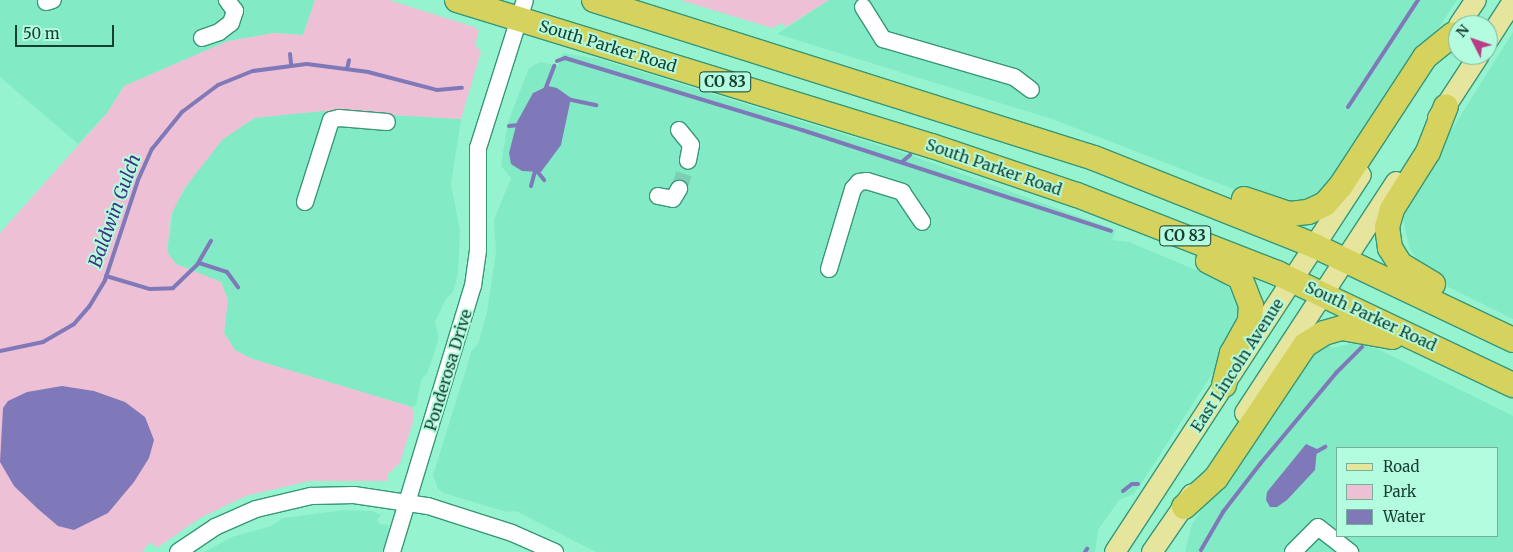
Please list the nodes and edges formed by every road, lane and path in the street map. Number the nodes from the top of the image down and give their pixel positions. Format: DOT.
graph roads {
  1 [pos="227,0"];
  2 [pos="457,0"];
  3 [pos="594,0"];
  4 [pos="1476,0"];
  5 [pos="1513,1"];
  6 [pos="863,7"];
  7 [pos="522,9"];
  8 [pos="1466,15"];
  9 [pos="1498,24"];
  10 [pos="1448,36"];
  11 [pos="202,38"];
  12 [pos="1448,42"];
  13 [pos="1473,65"];
  14 [pos="1031,90"];
  15 [pos="1446,106"];
  16 [pos="387,122"];
  17 [pos="679,130"];
  18 [pos="688,161"];
  19 [pos="1017,174"];
  20 [pos="679,189"];
  21 [pos="1183,192"];
  22 [pos="658,196"];
  23 [pos="305,202"];
  24 [pos="922,222"];
  25 [pos="1315,246"];
  26 [pos="1345,259"];
  27 [pos="829,268"];
  28 [pos="1293,280"];
  29 [pos="1323,293"];
  30 [pos="1513,324"];
  31 [pos="1410,334"];
  32 [pos="1513,340"];
  33 [pos="1224,385"];
  34 [pos="1513,385"];
  35 [pos="408,502"];
  36 [pos="1184,507"];
  37 [pos="178,552"];
  38 [pos="392,552"];
  39 [pos="555,552"];
  40 [pos="1115,552"];
  41 [pos="1152,552"];
  42 [pos="1293,552"];
  43 [pos="1350,552"];
  1 -- 11 [label="street"];
  2 -- 7 [label="highway, South Parker Road / CO 83"];
  3 -- 21 [label="highway, CO 83"];
  4 -- 8 [label="main road, East Lincoln Avenue"];
  5 -- 9 [label="main road"];
  6 -- 14 [label="street"];
  7 -- 19 [label="highway, South Parker Road / CO 83"];
  7 -- 35 [label="street, Ponderosa Drive"];
  10 -- 21 [label="highway"];
  12 -- 25 [label="main road, East Lincoln Avenue"];
  13 -- 15 [label="main road, East Lincoln Avenue"];
  15 -- 26 [label="main road, East Lincoln Avenue"];
  15 -- 30 [label="highway"];
  16 -- 23 [label="street"];
  17 -- 18 [label="street"];
  19 -- 28 [label="highway, South Parker Road / CO 83"];
  19 -- 33 [label="highway"];
  20 -- 22 [label="street"];
  21 -- 25 [label="highway, CO 83"];
  24 -- 27 [label="street"];
  25 -- 26 [label="highway, CO 83"];
  25 -- 28 [label="main road, East Lincoln Avenue"];
  26 -- 29 [label="main road, East Lincoln Avenue"];
  26 -- 32 [label="highway, CO 83"];
  28 -- 29 [label="highway, South Parker Road / CO 83"];
  28 -- 33 [label="main road, East Lincoln Avenue"];
  29 -- 31 [label="highway, South Parker Road / CO 83"];
  29 -- 36 [label="main road, East Lincoln Avenue"];
  31 -- 34 [label="highway, South Parker Road / CO 83"];
  31 -- 36 [label="highway"];
  33 -- 40 [label="main road, East Lincoln Avenue"];
  35 -- 37 [label="street"];
  35 -- 38 [label="street, Ponderosa Drive"];
  35 -- 39 [label="street"];
  36 -- 41 [label="main road, East Lincoln Avenue"];
  42 -- 43 [label="street"];
}
